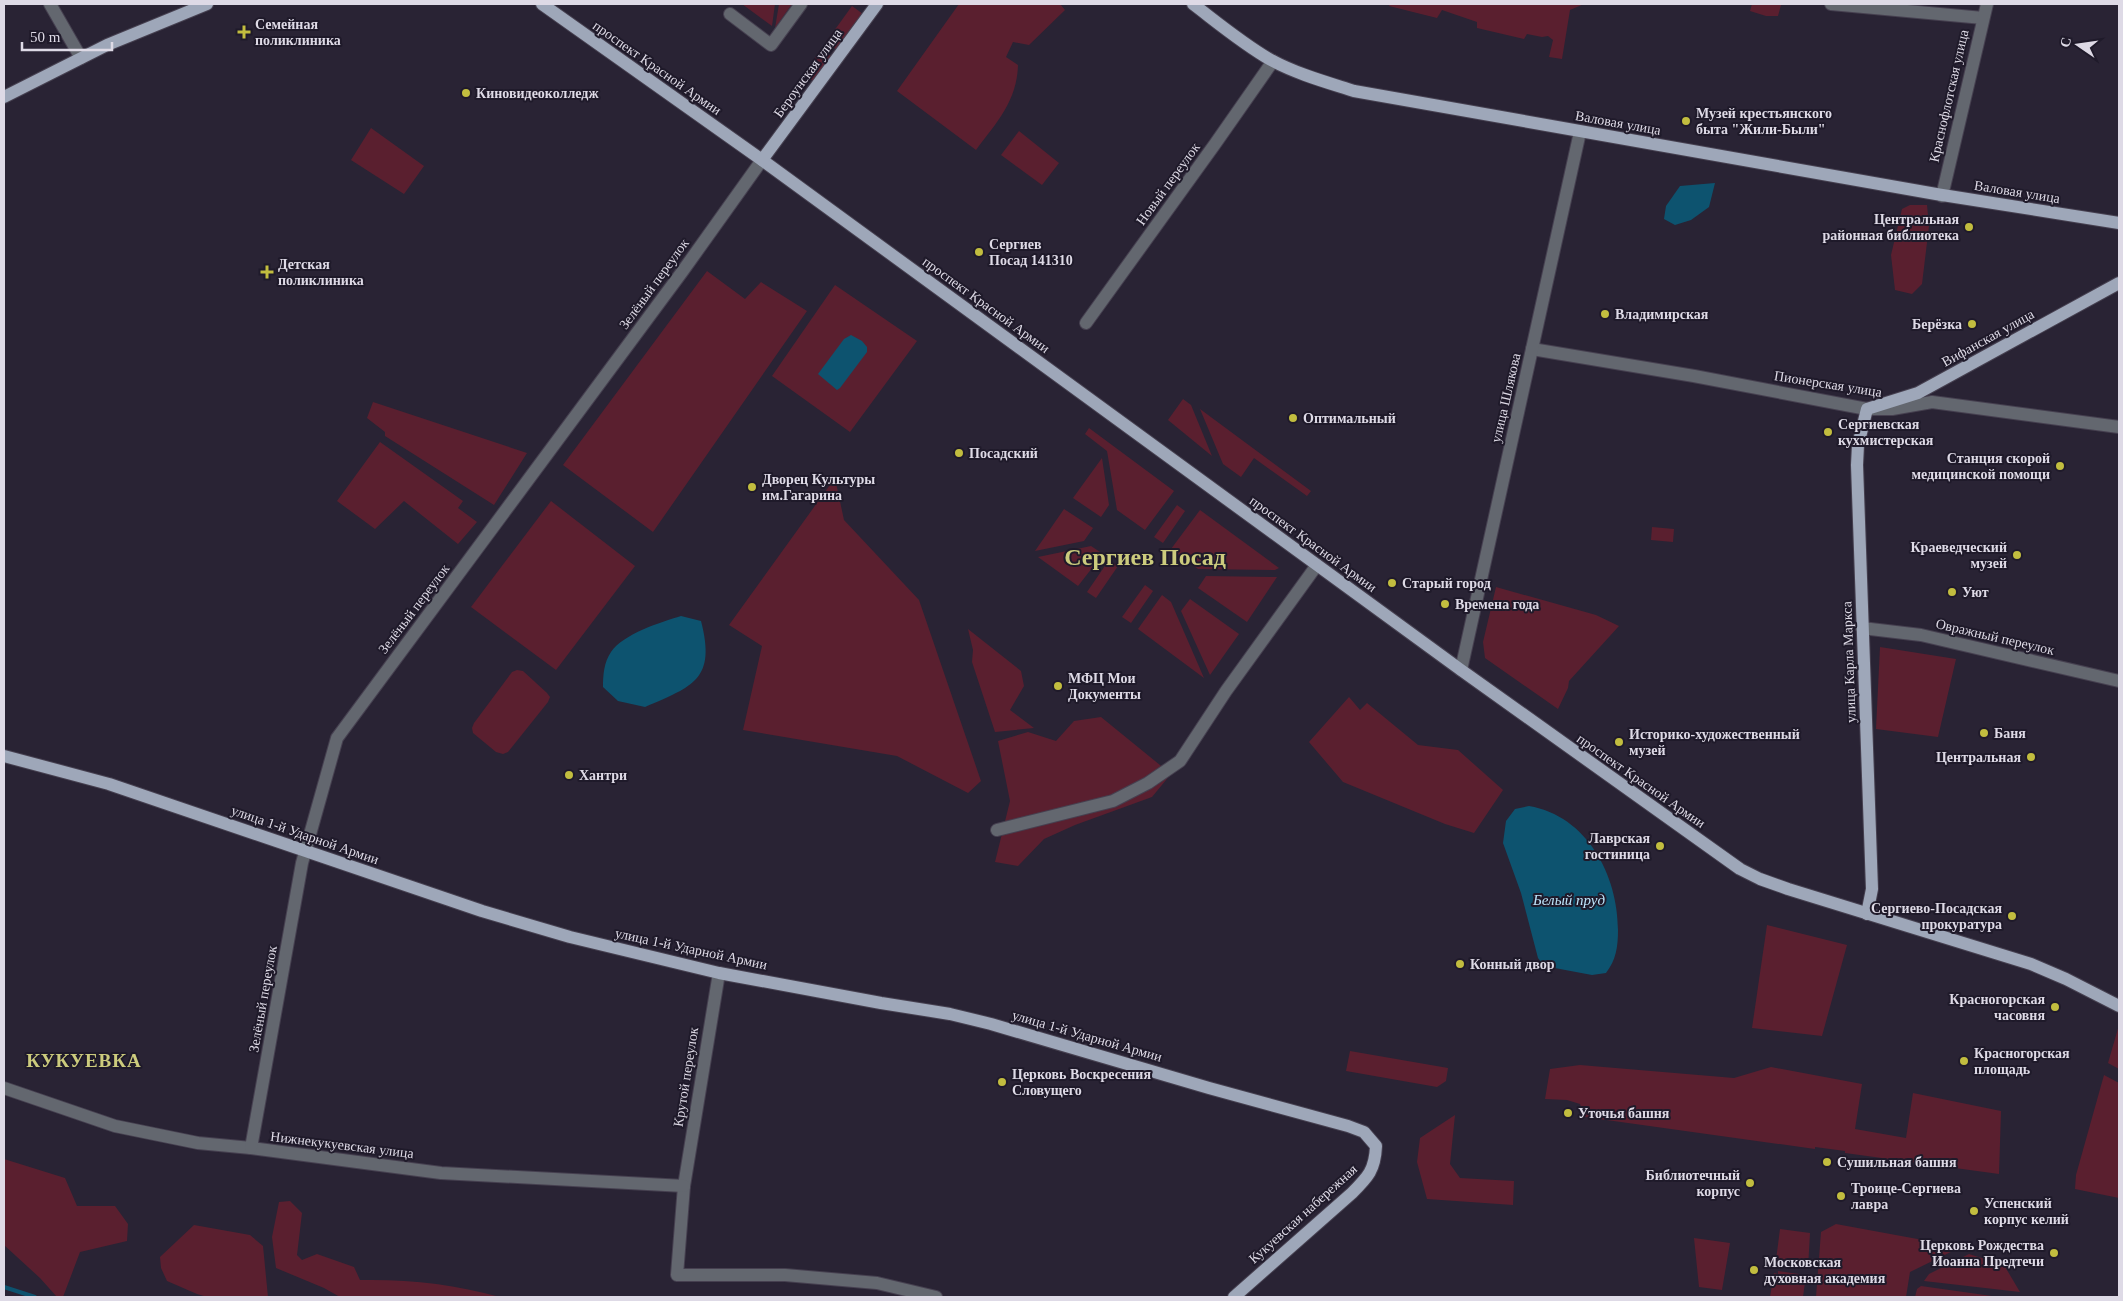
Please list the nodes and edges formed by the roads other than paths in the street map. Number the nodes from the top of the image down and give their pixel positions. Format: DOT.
graph roads {
  1 [pos="50,4"];
  2 [pos="207,4"];
  3 [pos="542,4"];
  4 [pos="801,4"];
  5 [pos="877,4"];
  6 [pos="1193,4"];
  7 [pos="1831,4"];
  8 [pos="1987,4"];
  9 [pos="730,14"];
  10 [pos="1983,18"];
  11 [pos="81,58"];
  12 [pos="1272,61"];
  13 [pos="4,97"];
  14 [pos="1580,132"];
  15 [pos="762,160"];
  16 [pos="1942,196"];
  17 [pos="2119,224"];
  18 [pos="2119,283"];
  19 [pos="1086,323"];
  20 [pos="1532,349"];
  21 [pos="1867,409"];
  22 [pos="2119,427"];
  23 [pos="1317,565"];
  24 [pos="1862,628"];
  25 [pos="1461,670"];
  26 [pos="2119,681"];
  27 [pos="4,756"];
  28 [pos="997,830"];
  29 [pos="306,851"];
  30 [pos="1867,914"];
  31 [pos="719,973"];
  32 [pos="2119,1006"];
  33 [pos="4,1088"];
  34 [pos="1376,1146"];
  35 [pos="252,1148"];
  36 [pos="684,1186"];
  37 [pos="1234,1296"];
  38 [pos="936,1297"];
  1 -- 11 [label="street"];
  2 -- 11 [label="main road"];
  3 -- 15 [label="main road, проспект Красной Армии"];
  4 -- 9 [label="street"];
  5 -- 15 [label="main road, Бероунская улица"];
  6 -- 12 [label="main road, Валовая улица"];
  7 -- 10 [label="street"];
  8 -- 10 [label="street, Краснофлотская улица"];
  10 -- 16 [label="street, Краснофлотская улица"];
  11 -- 13 [label="main road"];
  12 -- 14 [label="main road, Валовая улица"];
  12 -- 19 [label="street, Новый переулок"];
  14 -- 16 [label="main road, Валовая улица"];
  14 -- 20 [label="street, улица Шлякова"];
  15 -- 23 [label="main road, проспект Красной Армии"];
  15 -- 29 [label="street, Зелёный переулок"];
  16 -- 17 [label="main road, Валовая улица"];
  18 -- 21 [label="main road, Вифанская улица"];
  20 -- 21 [label="street, Пионерская улица"];
  20 -- 25 [label="street, улица Шлякова"];
  21 -- 22 [label="street, Пионерская улица"];
  21 -- 24 [label="main road, улица Карла Маркса"];
  23 -- 25 [label="main road, проспект Красной Армии"];
  23 -- 28 [label="street"];
  24 -- 26 [label="street, Овражный переулок"];
  24 -- 30 [label="main road, улица Карла Маркса"];
  25 -- 30 [label="main road, проспект Красной Армии"];
  27 -- 29 [label="main road, улица 1-й Ударной Армии"];
  29 -- 31 [label="main road, улица 1-й Ударной Армии"];
  29 -- 35 [label="street, Зелёный переулок"];
  30 -- 32 [label="main road, проспект Красной Армии"];
  31 -- 34 [label="main road, улица 1-й Ударной Армии"];
  31 -- 36 [label="street, Крутой переулок"];
  33 -- 35 [label="street, Нижнекукуевская улица"];
  34 -- 37 [label="main road, Кукуевская набережная"];
  35 -- 36 [label="street, Нижнекукуевская улица"];
  36 -- 38 [label="street, Крутой переулок"];
}
